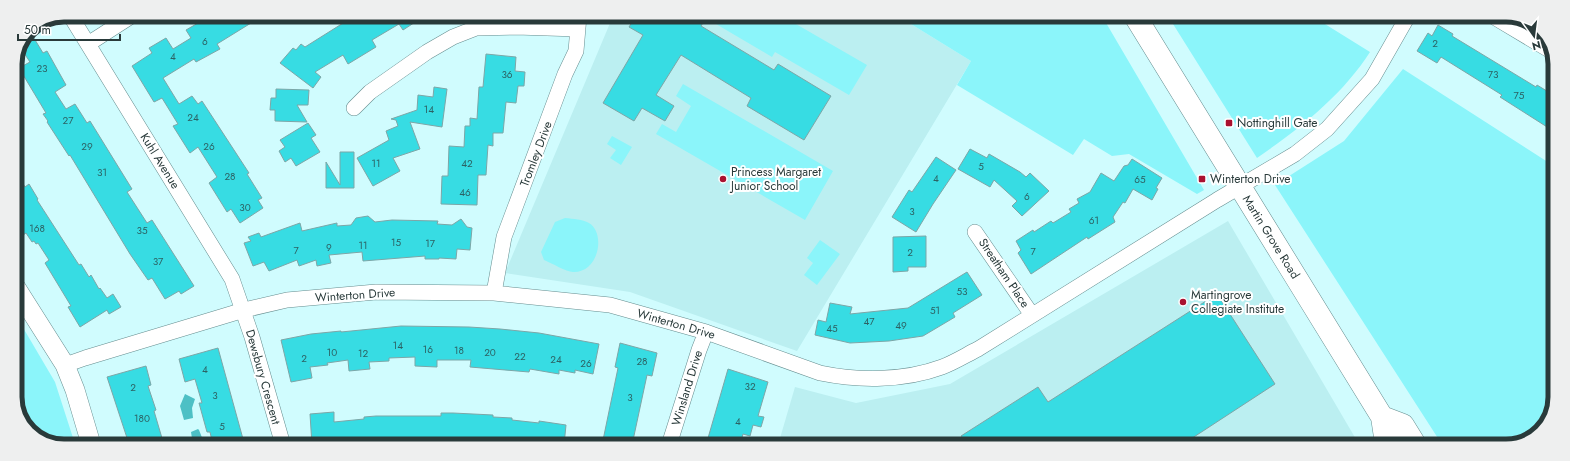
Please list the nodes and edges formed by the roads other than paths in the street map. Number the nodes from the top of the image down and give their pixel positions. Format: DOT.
graph roads {
  1 [pos="74,22"];
  2 [pos="122,22"];
  3 [pos="578,22"];
  4 [pos="1138,22"];
  5 [pos="1405,22"];
  6 [pos="1502,22"];
  7 [pos="88,44"];
  8 [pos="1544,47"];
  9 [pos="354,108"];
  10 [pos="1239,187"];
  11 [pos="975,232"];
  12 [pos="494,293"];
  13 [pos="22,297"];
  14 [pos="244,310"];
  15 [pos="1032,315"];
  16 [pos="706,332"];
  17 [pos="65,365"];
  18 [pos="1382,417"];
  19 [pos="90,439"];
  20 [pos="281,439"];
  21 [pos="671,439"];
  22 [pos="1386,439"];
  23 [pos="1412,439"];
  1 -- 7 [label="street, Kuhl Avenue"];
  2 -- 7 [label="street"];
  3 -- 9 [label="street"];
  3 -- 12 [label="street, Tromley Drive"];
  4 -- 10 [label="main road, Martin Grove Road"];
  5 -- 10 [label="street"];
  6 -- 8 [label="street"];
  7 -- 14 [label="street, Kuhl Avenue"];
  10 -- 15 [label="street, Winterton Drive"];
  10 -- 18 [label="main road, Martin Grove Road"];
  11 -- 15 [label="street, Streatham Place"];
  12 -- 14 [label="street, Winterton Drive"];
  12 -- 16 [label="street, Winterton Drive"];
  13 -- 17 [label="street"];
  14 -- 17 [label="street, Winterton Drive"];
  14 -- 20 [label="street, Dewsbury Crescent"];
  15 -- 16 [label="street, Winterton Drive"];
  16 -- 21 [label="street, Winsland Drive"];
  17 -- 19 [label="street"];
  18 -- 22 [label="main road, Martin Grove Road"];
  18 -- 23 [label="main road"];
}
